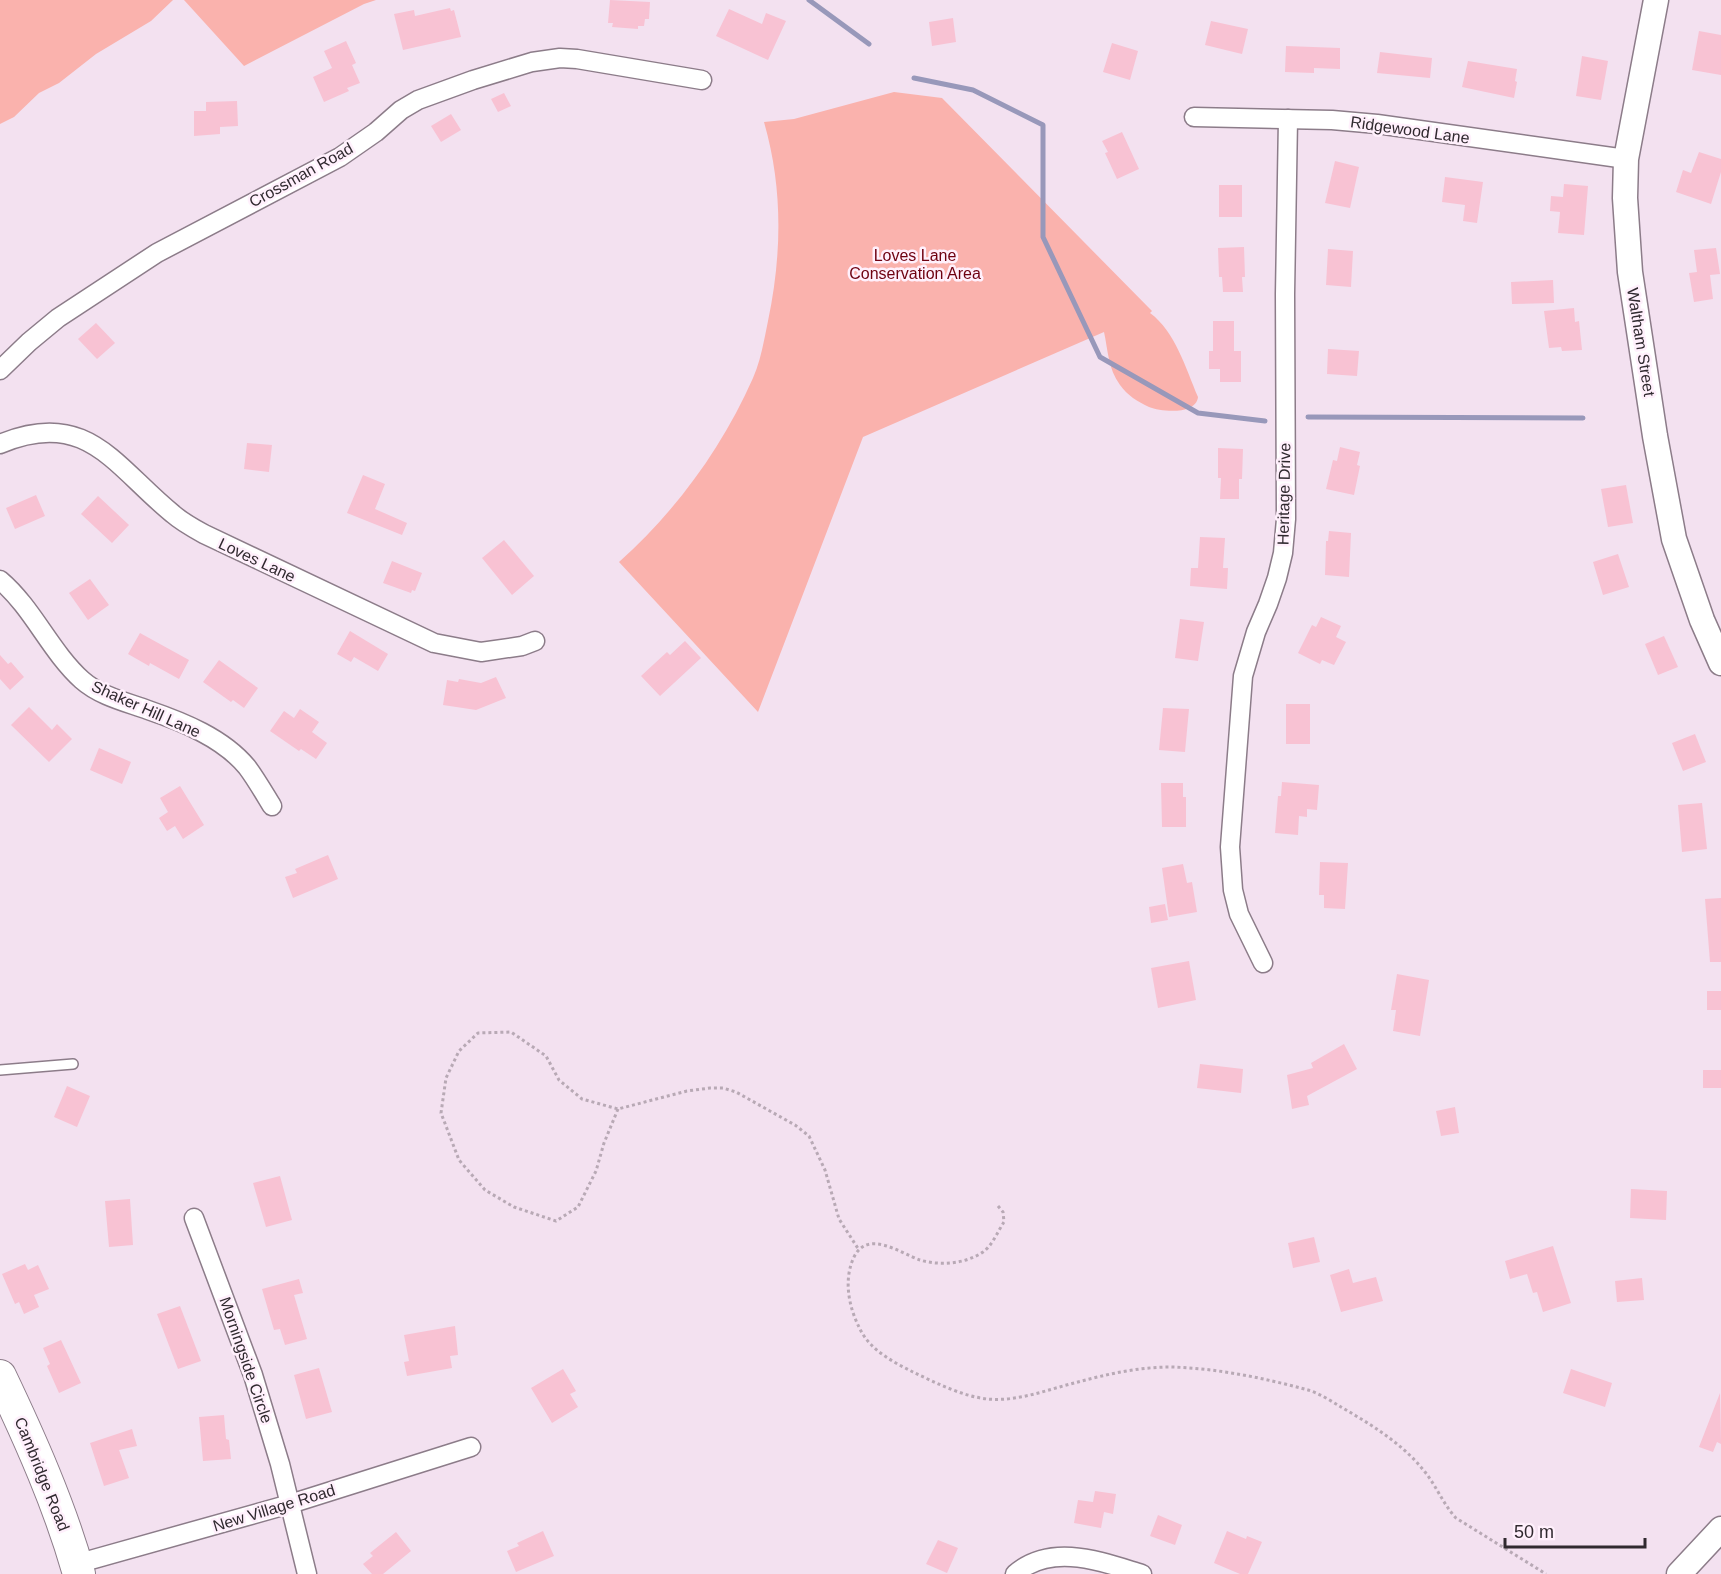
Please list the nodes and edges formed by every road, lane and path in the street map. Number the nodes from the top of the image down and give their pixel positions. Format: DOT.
graph roads {
  1 [pos="1654,6"];
  2 [pos="702,80"];
  3 [pos="1194,117"];
  4 [pos="1288,119"];
  5 [pos="1626,159"];
  6 [pos="0,370"];
  7 [pos="0,444"];
  8 [pos="0,580"];
  9 [pos="535,641"];
  10 [pos="1721,663"];
  11 [pos="272,806"];
  12 [pos="1263,963"];
  13 [pos="73,1064"];
  14 [pos="0,1070"];
  15 [pos="618,1109"];
  16 [pos="998,1206"];
  17 [pos="194,1218"];
  18 [pos="859,1250"];
  19 [pos="0,1376"];
  20 [pos="471,1447"];
  21 [pos="291,1504"];
  22 [pos="1721,1529"];
  23 [pos="77,1569"];
  24 [pos="307,1574"];
  25 [pos="1016,1574"];
  26 [pos="1142,1574"];
  27 [pos="1546,1574"];
  28 [pos="1679,1574"];
  1 -- 5 [label="street, Waltham Street"];
  2 -- 6 [label="street, Crossman Road"];
  3 -- 4 [label="street, Ridgewood Lane"];
  4 -- 5 [label="street, Ridgewood Lane"];
  4 -- 12 [label="street, Heritage Drive"];
  5 -- 10 [label="street, Waltham Street"];
  7 -- 9 [label="street, Loves Lane"];
  8 -- 11 [label="street, Shaker Hill Lane"];
  13 -- 14 [label="lane"];
  15 -- 15 [label="path"];
  15 -- 18 [label="path"];
  16 -- 18 [label="path"];
  17 -- 21 [label="street, Morningside Circle"];
  18 -- 27 [label="path"];
  19 -- 23 [label="highway, Cambridge Road"];
  20 -- 21 [label="street, New Village Road"];
  21 -- 23 [label="street, New Village Road"];
  21 -- 24 [label="street, Morningside Circle"];
  22 -- 28 [label="street"];
  25 -- 26 [label="street"];
}
